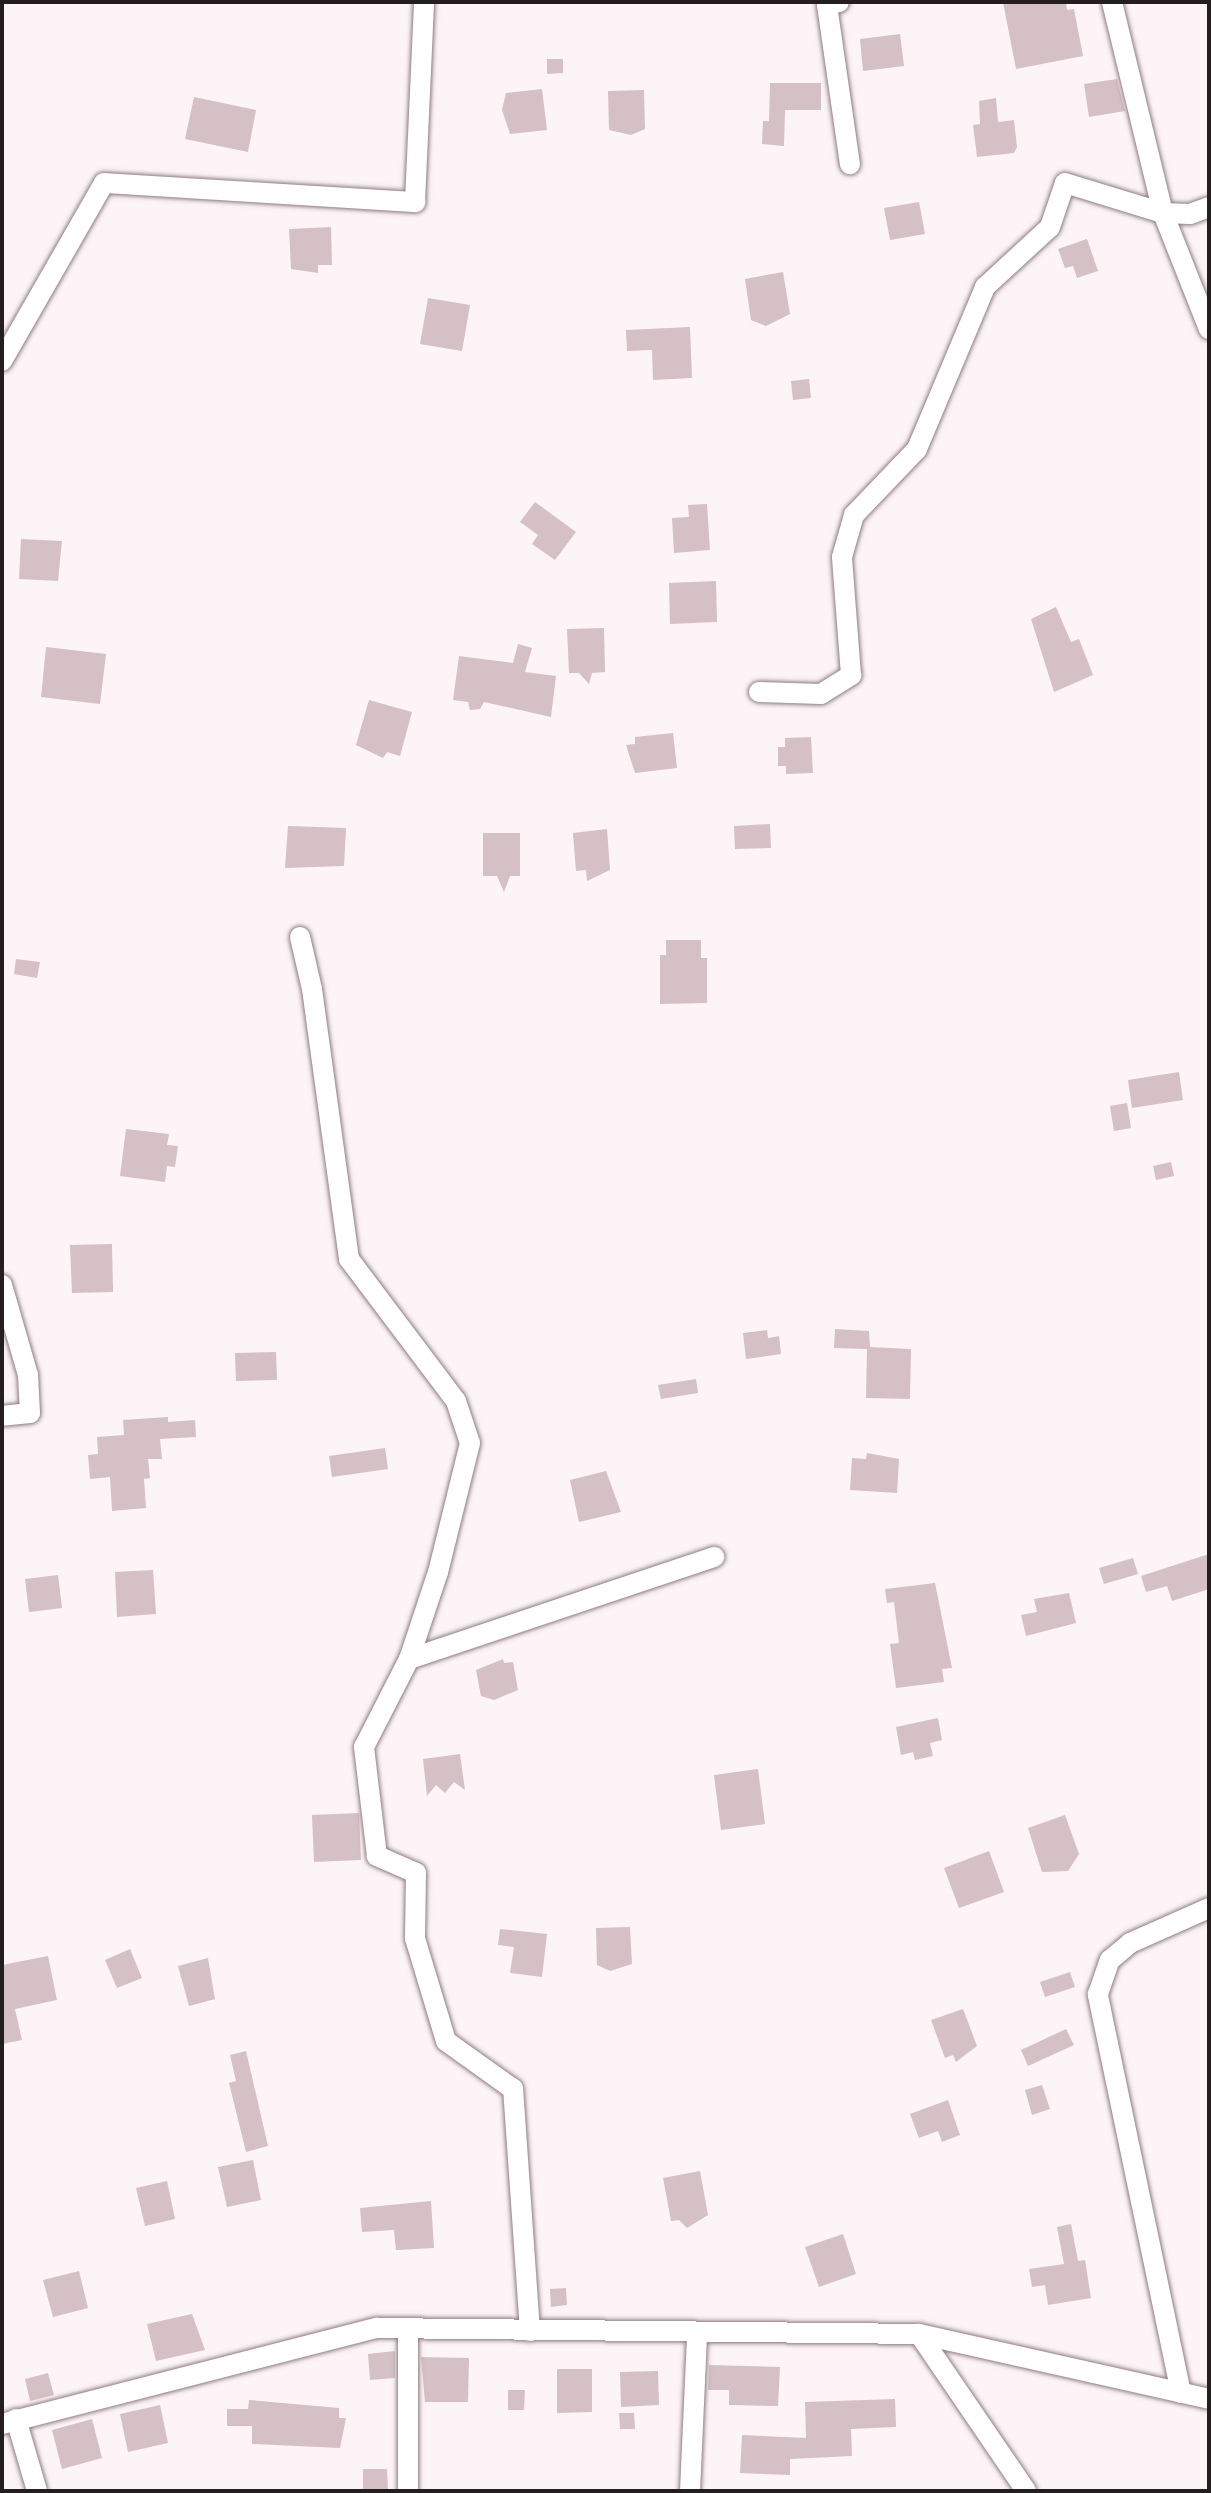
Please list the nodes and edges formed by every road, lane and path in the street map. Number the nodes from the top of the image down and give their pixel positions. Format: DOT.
graph roads {
  1 [pos="424,2"];
  2 [pos="839,2"];
  3 [pos="1112,2"];
  4 [pos="850,164"];
  5 [pos="1209,207"];
  6 [pos="1163,213"];
  7 [pos="1209,329"];
  8 [pos="2,360"];
  9 [pos="759,692"];
  10 [pos="300,937"];
  11 [pos="2,1285"];
  12 [pos="2,1416"];
  13 [pos="714,1557"];
  14 [pos="409,1659"];
  15 [pos="1209,1908"];
  16 [pos="408,2329"];
  17 [pos="530,2331"];
  18 [pos="697,2334"];
  19 [pos="919,2334"];
  20 [pos="1181,2393"];
  21 [pos="1209,2399"];
  22 [pos="9,2421"];
  23 [pos="37,2491"];
  24 [pos="408,2491"];
  25 [pos="690,2491"];
  26 [pos="1026,2491"];
  1 -- 8 [label="street"];
  2 -- 4 [label="street"];
  3 -- 6 [label="street"];
  5 -- 6 [label="street"];
  6 -- 7 [label="street"];
  6 -- 9 [label="street"];
  10 -- 14 [label="street"];
  11 -- 12 [label="street"];
  13 -- 14 [label="street"];
  14 -- 17 [label="street"];
  15 -- 20 [label="street"];
  16 -- 17 [label="street"];
  16 -- 22 [label="street"];
  16 -- 24 [label="street"];
  17 -- 18 [label="street"];
  18 -- 19 [label="street"];
  18 -- 25 [label="street"];
  19 -- 20 [label="street"];
  19 -- 26 [label="street"];
  20 -- 21 [label="street"];
  22 -- 23 [label="street"];
}
